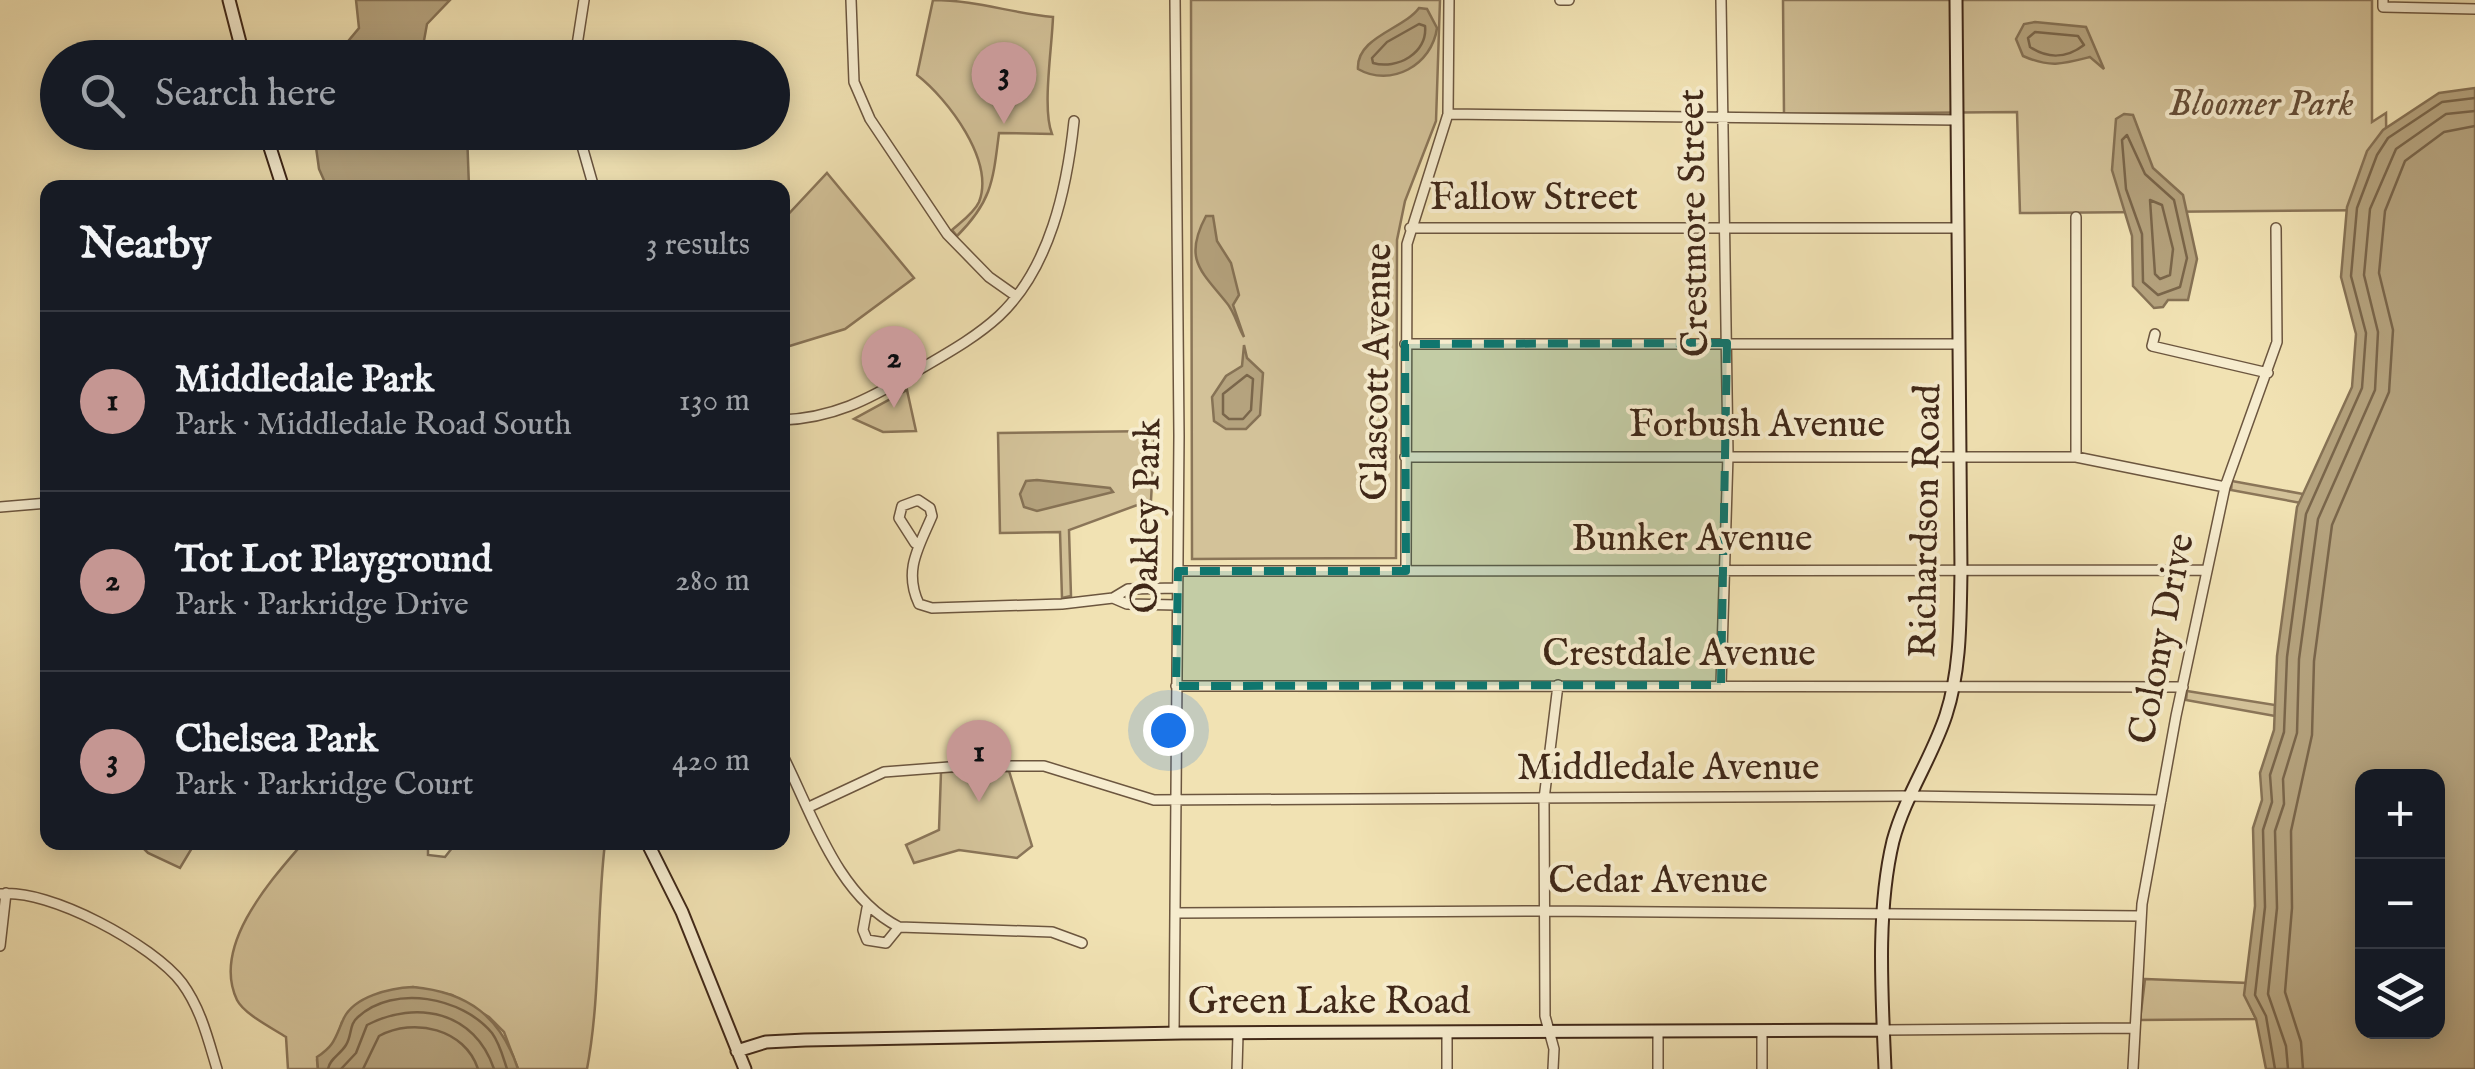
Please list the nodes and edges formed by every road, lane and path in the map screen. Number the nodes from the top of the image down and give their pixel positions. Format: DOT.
graph roads {
  1 [pos="229,0"];
  2 [pos="584,0"];
  3 [pos="851,0"];
  4 [pos="1175,0"];
  5 [pos="1449,0"];
  6 [pos="1560,0"];
  7 [pos="1568,0"];
  8 [pos="1721,0"];
  9 [pos="1956,0"];
  10 [pos="2384,0"];
  11 [pos="2475,9"];
  12 [pos="239,40"];
  13 [pos="578,40"];
  14 [pos="1448,114"];
  15 [pos="1724,114"];
  16 [pos="1957,120"];
  17 [pos="1074,121"];
  18 [pos="271,150"];
  19 [pos="583,150"];
  20 [pos="280,180"];
  21 [pos="592,180"];
  22 [pos="2076,216"];
  23 [pos="1410,228"];
  24 [pos="1958,228"];
  25 [pos="2276,228"];
  26 [pos="1727,229"];
  27 [pos="1016,296"];
  28 [pos="2155,334"];
  29 [pos="1726,343"];
  30 [pos="1405,344"];
  31 [pos="1958,344"];
  32 [pos="2268,373"];
  33 [pos="790,419"];
  34 [pos="1728,455"];
  35 [pos="1404,457"];
  36 [pos="1959,458"];
  37 [pos="2076,458"];
  38 [pos="2225,487"];
  39 [pos="40,504"];
  40 [pos="0,507"];
  41 [pos="916,543"];
  42 [pos="1728,569"];
  43 [pos="2206,570"];
  44 [pos="1178,571"];
  45 [pos="1406,571"];
  46 [pos="1961,572"];
  47 [pos="1177,588"];
  48 [pos="1114,598"];
  49 [pos="1177,604"];
  50 [pos="1558,685"];
  51 [pos="1722,685"];
  52 [pos="1176,686"];
  53 [pos="1954,686"];
  54 [pos="2183,687"];
  55 [pos="790,770"];
  56 [pos="1909,796"];
  57 [pos="1544,799"];
  58 [pos="1174,800"];
  59 [pos="2162,800"];
  60 [pos="809,807"];
  61 [pos="651,850"];
  62 [pos="3,893"];
  63 [pos="868,908"];
  64 [pos="1547,910"];
  65 [pos="1885,913"];
  66 [pos="1174,914"];
  67 [pos="2141,916"];
  68 [pos="899,927"];
  69 [pos="1082,943"];
  70 [pos="0,946"];
  71 [pos="2136,1028"];
  72 [pos="1884,1030"];
  73 [pos="1658,1031"];
  74 [pos="1762,1031"];
  75 [pos="1549,1032"];
  76 [pos="1174,1033"];
  77 [pos="1238,1034"];
  78 [pos="1447,1034"];
  79 [pos="737,1050"];
  80 [pos="217,1069"];
  81 [pos="745,1069"];
  82 [pos="1238,1069"];
  83 [pos="1446,1069"];
  84 [pos="1553,1069"];
  85 [pos="1658,1069"];
  86 [pos="1762,1069"];
  87 [pos="1885,1069"];
  88 [pos="2134,1069"];
  1 -- 12 [label="street"];
  2 -- 13 [label="street"];
  3 -- 27 [label="street"];
  4 -- 44 [label="street, Oakley Park"];
  5 -- 14 [label="street, Glascott Avenue"];
  6 -- 7 [label="street"];
  8 -- 15 [label="street, Crestmore Street"];
  9 -- 16 [label="street, Richardson Road"];
  10 -- 11 [label="street"];
  14 -- 15 [label="street"];
  14 -- 23 [label="street, Glascott Avenue"];
  15 -- 16 [label="street"];
  15 -- 26 [label="street, Crestmore Street"];
  16 -- 24 [label="street, Richardson Road"];
  17 -- 27 [label="street"];
  18 -- 20 [label="street"];
  19 -- 21 [label="street"];
  22 -- 37 [label="street"];
  23 -- 26 [label="street, Fallow Street"];
  23 -- 30 [label="street, Glascott Avenue"];
  24 -- 26 [label="street, Fallow Street"];
  24 -- 31 [label="street, Richardson Road"];
  25 -- 32 [label="street, Colony Drive"];
  26 -- 29 [label="street, Crestmore Street"];
  27 -- 33 [label="street"];
  28 -- 32 [label="street"];
  29 -- 30 [label="street"];
  29 -- 31 [label="street"];
  29 -- 34 [label="street, Crestmore Street"];
  30 -- 35 [label="street, Glascott Avenue"];
  31 -- 36 [label="street, Richardson Road"];
  32 -- 38 [label="street, Colony Drive"];
  34 -- 35 [label="street, Forbush Avenue"];
  34 -- 36 [label="street, Forbush Avenue"];
  34 -- 42 [label="street, Crestmore Street"];
  35 -- 45 [label="street, Glascott Avenue"];
  36 -- 37 [label="street, Forbush Avenue"];
  36 -- 46 [label="street, Richardson Road"];
  37 -- 38 [label="street, Forbush Avenue"];
  38 -- 43 [label="street, Colony Drive"];
  39 -- 40 [label="street"];
  41 -- 41 [label="street"];
  41 -- 48 [label="street"];
  42 -- 45 [label="street, Bunker Avenue"];
  42 -- 46 [label="street, Bunker Avenue"];
  42 -- 51 [label="street, Crestmore Street"];
  43 -- 46 [label="street, Bunker Avenue"];
  43 -- 54 [label="street, Colony Drive"];
  44 -- 45 [label="street, Bunker Avenue"];
  44 -- 47 [label="street, Oakley Park"];
  46 -- 53 [label="street, Richardson Road"];
  47 -- 48 [label="street"];
  47 -- 49 [label="street, Oakley Park"];
  48 -- 49 [label="street"];
  49 -- 52 [label="street, Oakley Park"];
  50 -- 51 [label="street, Crestdale Avenue"];
  50 -- 52 [label="street, Crestdale Avenue"];
  50 -- 57 [label="street"];
  51 -- 53 [label="street, Crestdale Avenue"];
  52 -- 58 [label="street, Oakley Park"];
  53 -- 54 [label="street, Crestdale Avenue"];
  53 -- 56 [label="street, Richardson Road"];
  54 -- 59 [label="street, Colony Drive"];
  55 -- 60 [label="street"];
  56 -- 57 [label="street, Middledale Avenue"];
  56 -- 59 [label="street, Middledale Avenue"];
  56 -- 65 [label="street, Richardson Road"];
  57 -- 58 [label="street, Middledale Avenue"];
  57 -- 64 [label="street"];
  58 -- 60 [label="street, Middledale Avenue"];
  58 -- 66 [label="street, Oakley Park"];
  59 -- 67 [label="street, Colony Drive"];
  60 -- 63 [label="street"];
  61 -- 79 [label="street"];
  62 -- 70 [label="street"];
  62 -- 80 [label="street"];
  63 -- 68 [label="street"];
  63 -- 68 [label="street"];
  64 -- 65 [label="street, Cedar Avenue"];
  64 -- 66 [label="street, Cedar Avenue"];
  64 -- 75 [label="street"];
  65 -- 67 [label="street, Cedar Avenue"];
  65 -- 72 [label="street, Richardson Road"];
  66 -- 76 [label="street, Oakley Park"];
  67 -- 71 [label="street, Colony Drive"];
  68 -- 69 [label="street"];
  71 -- 72 [label="street"];
  71 -- 88 [label="street, Colony Drive"];
  72 -- 74 [label="street, Green Lake Road"];
  72 -- 87 [label="street"];
  73 -- 74 [label="street, Green Lake Road"];
  73 -- 75 [label="street, Green Lake Road"];
  73 -- 85 [label="street"];
  74 -- 86 [label="street"];
  75 -- 78 [label="street, Green Lake Road"];
  75 -- 84 [label="street"];
  76 -- 77 [label="street, Green Lake Road"];
  76 -- 79 [label="street, Green Lake Road"];
  77 -- 78 [label="street, Green Lake Road"];
  77 -- 82 [label="street"];
  78 -- 83 [label="street"];
  79 -- 81 [label="street"];
}
